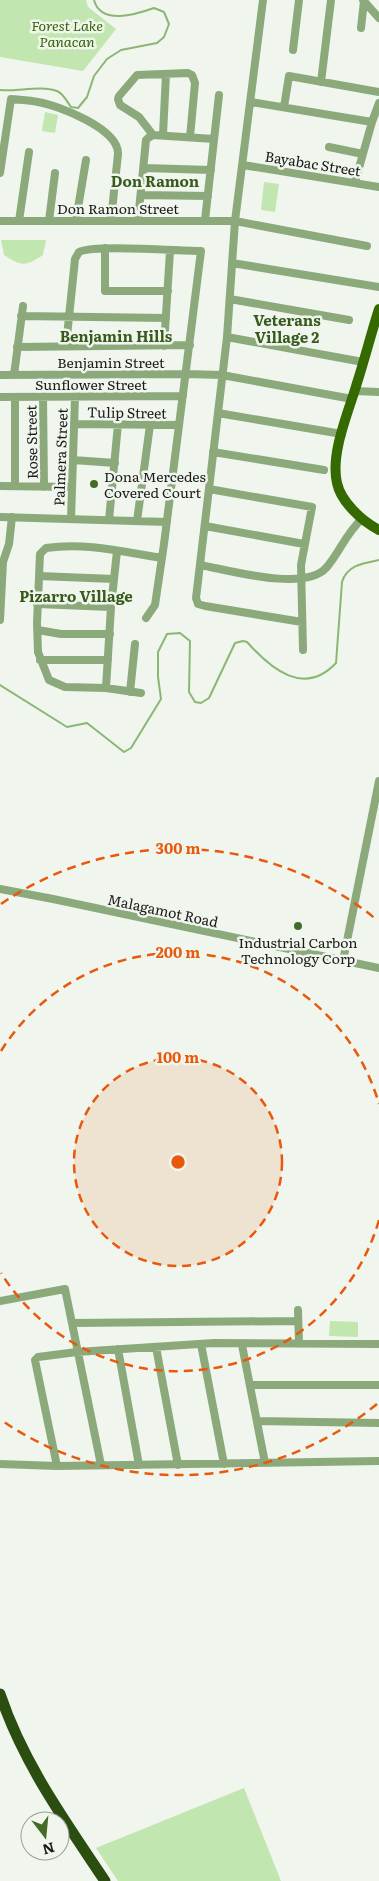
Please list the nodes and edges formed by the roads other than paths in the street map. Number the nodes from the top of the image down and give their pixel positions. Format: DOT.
graph roads {
  1 [pos="263,0"];
  2 [pos="298,0"];
  3 [pos="331,0"];
  4 [pos="363,1"];
  5 [pos="379,18"];
  6 [pos="361,28"];
  7 [pos="293,50"];
  8 [pos="166,74"];
  9 [pos="321,82"];
  10 [pos="379,92"];
  11 [pos="219,95"];
  12 [pos="251,102"];
  13 [pos="379,103"];
  14 [pos="284,107"];
  15 [pos="372,122"];
  16 [pos="154,135"];
  17 [pos="163,135"];
  18 [pos="190,137"];
  19 [pos="214,139"];
  20 [pos="329,147"];
  21 [pos="29,152"];
  22 [pos="363,154"];
  23 [pos="86,160"];
  24 [pos="243,165"];
  25 [pos="144,168"];
  26 [pos="211,170"];
  27 [pos="55,172"];
  28 [pos="0,173"];
  29 [pos="356,182"];
  30 [pos="379,186"];
  31 [pos="141,194"];
  32 [pos="208,196"];
  33 [pos="76,220"];
  34 [pos="111,220"];
  35 [pos="138,220"];
  36 [pos="205,220"];
  37 [pos="0,221"];
  38 [pos="19,221"];
  39 [pos="49,221"];
  40 [pos="235,221"];
  41 [pos="367,246"];
  42 [pos="105,248"];
  43 [pos="170,251"];
  44 [pos="232,263"];
  45 [pos="379,287"];
  46 [pos="168,291"];
  47 [pos="230,299"];
  48 [pos="23,306"];
  49 [pos="379,309"];
  50 [pos="21,316"];
  51 [pos="69,317"];
  52 [pos="166,318"];
  53 [pos="349,320"];
  54 [pos="227,337"];
  55 [pos="190,345"];
  56 [pos="66,346"];
  57 [pos="164,346"];
  58 [pos="17,347"];
  59 [pos="363,362"];
  60 [pos="186,374"];
  61 [pos="0,375"];
  62 [pos="14,375"];
  63 [pos="222,375"];
  64 [pos="379,392"];
  65 [pos="354,395"];
  66 [pos="182,396"];
  67 [pos="0,397"];
  68 [pos="15,397"];
  69 [pos="43,397"];
  70 [pos="75,397"];
  71 [pos="218,413"];
  72 [pos="74,424"];
  73 [pos="118,424"];
  74 [pos="150,425"];
  75 [pos="179,426"];
  76 [pos="342,434"];
  77 [pos="213,452"];
  78 [pos="73,460"];
  79 [pos="115,463"];
  80 [pos="324,470"];
  81 [pos="0,486"];
  82 [pos="15,486"];
  83 [pos="44,487"];
  84 [pos="72,487"];
  85 [pos="209,489"];
  86 [pos="0,517"];
  87 [pos="12,517"];
  88 [pos="71,519"];
  89 [pos="362,519"];
  90 [pos="109,520"];
  91 [pos="138,521"];
  92 [pos="167,522"];
  93 [pos="204,526"];
  94 [pos="379,530"];
  95 [pos="304,544"];
  96 [pos="117,551"];
  97 [pos="3,554"];
  98 [pos="162,558"];
  99 [pos="200,565"];
  100 [pos="39,576"];
  101 [pos="300,578"];
  102 [pos="114,579"];
  103 [pos="1,588"];
  104 [pos="38,604"];
  105 [pos="111,607"];
  106 [pos="146,618"];
  107 [pos="0,620"];
  108 [pos="302,622"];
  109 [pos="38,630"];
  110 [pos="110,634"];
  111 [pos="135,644"];
  112 [pos="303,650"];
  113 [pos="40,660"];
  114 [pos="108,660"];
  115 [pos="106,688"];
  116 [pos="130,692"];
  117 [pos="141,693"];
  118 [pos="379,781"];
  119 [pos="0,889"];
  120 [pos="344,961"];
  121 [pos="379,968"];
  122 [pos="0,1301"];
  123 [pos="298,1310"];
  124 [pos="297,1322"];
  125 [pos="72,1323"];
  126 [pos="201,1344"];
  127 [pos="242,1344"];
  128 [pos="299,1344"];
  129 [pos="379,1344"];
  130 [pos="156,1346"];
  131 [pos="118,1349"];
  132 [pos="77,1352"];
  133 [pos="250,1385"];
  134 [pos="379,1385"];
  135 [pos="257,1422"];
  136 [pos="379,1423"];
  137 [pos="379,1461"];
  138 [pos="265,1463"];
  139 [pos="0,1464"];
  140 [pos="178,1464"];
  141 [pos="224,1464"];
  142 [pos="101,1465"];
  143 [pos="139,1465"];
  144 [pos="57,1466"];
  145 [pos="0,1694"];
  146 [pos="105,1881"];
  1 -- 12 [label="street"];
  2 -- 7 [label="street"];
  3 -- 9 [label="street"];
  4 -- 5 [label="street"];
  4 -- 6 [label="street"];
  8 -- 16 [label="street"];
  8 -- 17 [label="street"];
  8 -- 18 [label="street"];
  9 -- 10 [label="street"];
  9 -- 14 [label="street"];
  11 -- 19 [label="street"];
  12 -- 14 [label="street"];
  12 -- 24 [label="street"];
  13 -- 15 [label="street"];
  14 -- 15 [label="street"];
  15 -- 22 [label="street"];
  16 -- 17 [label="street"];
  16 -- 25 [label="street"];
  17 -- 18 [label="street"];
  18 -- 19 [label="street"];
  19 -- 26 [label="street"];
  20 -- 22 [label="street"];
  21 -- 38 [label="street"];
  22 -- 29 [label="street"];
  23 -- 33 [label="street"];
  24 -- 29 [label="street, Bayabac Street"];
  24 -- 40 [label="street"];
  25 -- 26 [label="street"];
  25 -- 31 [label="street"];
  26 -- 32 [label="street"];
  27 -- 39 [label="street"];
  28 -- 34 [label="street"];
  29 -- 30 [label="street, Bayabac Street"];
  31 -- 32 [label="street"];
  31 -- 35 [label="street"];
  32 -- 36 [label="street"];
  33 -- 34 [label="street, Don Ramon Street"];
  33 -- 39 [label="street, Don Ramon Street"];
  34 -- 35 [label="street, Don Ramon Street"];
  35 -- 36 [label="street, Don Ramon Street"];
  36 -- 40 [label="street, Don Ramon Street"];
  37 -- 38 [label="street, Don Ramon Street"];
  38 -- 39 [label="street, Don Ramon Street"];
  40 -- 41 [label="street, Don Ramon Street"];
  40 -- 44 [label="street"];
  42 -- 43 [label="street"];
  42 -- 46 [label="street"];
  42 -- 51 [label="street"];
  43 -- 46 [label="street"];
  43 -- 55 [label="street"];
  44 -- 45 [label="street"];
  44 -- 47 [label="street"];
  46 -- 52 [label="street"];
  47 -- 53 [label="street"];
  47 -- 54 [label="street"];
  48 -- 50 [label="street"];
  49 -- 59 [label="main road"];
  50 -- 51 [label="street"];
  50 -- 58 [label="street"];
  51 -- 52 [label="street"];
  51 -- 56 [label="street"];
  52 -- 57 [label="street"];
  54 -- 59 [label="street"];
  54 -- 63 [label="street"];
  55 -- 57 [label="street"];
  55 -- 60 [label="street"];
  56 -- 57 [label="street"];
  56 -- 58 [label="street"];
  58 -- 62 [label="street"];
  59 -- 65 [label="main road"];
  60 -- 62 [label="street, Benjamin Street"];
  60 -- 63 [label="street, Benjamin Street"];
  60 -- 66 [label="street"];
  61 -- 62 [label="street, Benjamin Street"];
  63 -- 65 [label="street, Benjamin Street"];
  63 -- 71 [label="street"];
  64 -- 65 [label="street, Benjamin Street"];
  65 -- 76 [label="main road"];
  66 -- 70 [label="street, Sunflower Street"];
  66 -- 75 [label="street"];
  67 -- 68 [label="street, Sunflower Street"];
  68 -- 69 [label="street, Sunflower Street"];
  68 -- 82 [label="street"];
  69 -- 70 [label="street, Sunflower Street"];
  69 -- 83 [label="street, Rose Street"];
  70 -- 72 [label="street, Palmera Street"];
  71 -- 76 [label="street"];
  71 -- 77 [label="street"];
  72 -- 73 [label="street, Tulip Street"];
  72 -- 78 [label="street, Palmera Street"];
  73 -- 74 [label="street, Tulip Street"];
  73 -- 79 [label="street"];
  74 -- 75 [label="street, Tulip Street"];
  74 -- 91 [label="street"];
  75 -- 92 [label="street"];
  76 -- 89 [label="main road"];
  77 -- 80 [label="street"];
  77 -- 85 [label="street"];
  78 -- 79 [label="street"];
  78 -- 84 [label="street, Palmera Street"];
  79 -- 90 [label="street"];
  81 -- 82 [label="street"];
  82 -- 83 [label="street"];
  83 -- 84 [label="street"];
  84 -- 88 [label="street, Palmera Street"];
  85 -- 93 [label="street"];
  85 -- 95 [label="street"];
  86 -- 87 [label="street"];
  87 -- 88 [label="street"];
  87 -- 97 [label="street"];
  88 -- 90 [label="street"];
  89 -- 94 [label="main road"];
  89 -- 101 [label="street"];
  90 -- 91 [label="street"];
  91 -- 92 [label="street"];
  92 -- 98 [label="street"];
  93 -- 95 [label="street"];
  93 -- 99 [label="street"];
  95 -- 101 [label="street"];
  96 -- 98 [label="street"];
  96 -- 100 [label="street"];
  96 -- 102 [label="street"];
  97 -- 103 [label="street"];
  98 -- 106 [label="street"];
  99 -- 101 [label="street"];
  99 -- 108 [label="street"];
  100 -- 102 [label="street"];
  100 -- 104 [label="street"];
  101 -- 108 [label="street"];
  102 -- 105 [label="street"];
  103 -- 107 [label="street"];
  104 -- 105 [label="street"];
  104 -- 109 [label="street"];
  105 -- 110 [label="street"];
  108 -- 112 [label="street"];
  109 -- 110 [label="street"];
  109 -- 113 [label="street"];
  110 -- 114 [label="street"];
  111 -- 116 [label="street"];
  113 -- 114 [label="street"];
  113 -- 115 [label="street"];
  114 -- 115 [label="street"];
  115 -- 116 [label="street"];
  116 -- 117 [label="street"];
  118 -- 120 [label="street"];
  119 -- 120 [label="street, Malagamot Road"];
  120 -- 121 [label="street, Malagamot Road"];
  122 -- 125 [label="street"];
  123 -- 124 [label="street"];
  124 -- 125 [label="street"];
  124 -- 128 [label="street"];
  125 -- 132 [label="street"];
  126 -- 127 [label="street"];
  126 -- 130 [label="street"];
  126 -- 141 [label="street"];
  127 -- 128 [label="street"];
  127 -- 133 [label="street"];
  128 -- 129 [label="street"];
  130 -- 131 [label="street"];
  130 -- 140 [label="street"];
  131 -- 132 [label="street"];
  131 -- 143 [label="street"];
  132 -- 142 [label="street"];
  132 -- 144 [label="street"];
  133 -- 134 [label="street"];
  133 -- 135 [label="street"];
  135 -- 136 [label="street"];
  135 -- 138 [label="street"];
  137 -- 138 [label="street"];
  138 -- 141 [label="street"];
  139 -- 144 [label="street"];
  140 -- 141 [label="street"];
  140 -- 143 [label="street"];
  142 -- 143 [label="street"];
  142 -- 144 [label="street"];
  145 -- 146 [label="highway"];
}
